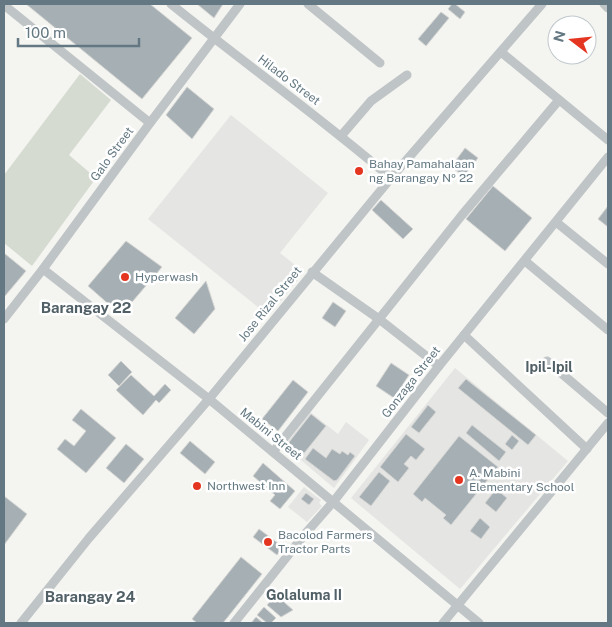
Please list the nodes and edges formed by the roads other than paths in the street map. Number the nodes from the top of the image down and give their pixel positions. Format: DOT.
graph roads {
  1 [pos="171,4"];
  2 [pos="240,4"];
  3 [pos="308,4"];
  4 [pos="542,4"];
  5 [pos="604,4"];
  6 [pos="4,5"];
  7 [pos="608,8"];
  8 [pos="215,39"];
  9 [pos="501,52"];
  10 [pos="380,63"];
  11 [pos="408,75"];
  12 [pos="559,100"];
  13 [pos="150,123"];
  14 [pos="341,136"];
  15 [pos="608,140"];
  16 [pos="608,157"];
  17 [pos="391,178"];
  18 [pos="556,222"];
  19 [pos="525,262"];
  20 [pos="608,264"];
  21 [pos="43,269"];
  22 [pos="312,272"];
  23 [pos="5,316"];
  24 [pos="379,319"];
  25 [pos="608,330"];
  26 [pos="464,335"];
  27 [pos="547,361"];
  28 [pos="439,366"];
  29 [pos="209,399"];
  30 [pos="608,413"];
  31 [pos="608,423"];
  32 [pos="587,449"];
  33 [pos="273,452"];
  34 [pos="334,501"];
  35 [pos="457,605"];
  36 [pos="21,623"];
  37 [pos="234,623"];
  38 [pos="443,623"];
  39 [pos="479,623"];
  1 -- 8 [label="street, Hilado Street"];
  2 -- 8 [label="street, Galo Street"];
  3 -- 10 [label="street"];
  4 -- 9 [label="street, Jose Rizal Street"];
  5 -- 7 [label="street"];
  6 -- 13 [label="street"];
  8 -- 13 [label="street, Galo Street"];
  8 -- 14 [label="street, Hilado Street"];
  9 -- 12 [label="street"];
  9 -- 17 [label="street, Jose Rizal Street"];
  11 -- 14 [label="street"];
  12 -- 15 [label="street"];
  12 -- 24 [label="street"];
  13 -- 21 [label="street, Galo Street"];
  14 -- 17 [label="street, Hilado Street"];
  16 -- 18 [label="street, Gonzaga Street"];
  17 -- 22 [label="street, Jose Rizal Street"];
  18 -- 19 [label="street, Gonzaga Street"];
  18 -- 20 [label="street"];
  19 -- 25 [label="street"];
  19 -- 26 [label="street, Gonzaga Street"];
  21 -- 23 [label="street, Galo Street"];
  21 -- 29 [label="street, Mabini Street"];
  22 -- 24 [label="street"];
  22 -- 29 [label="street, Jose Rizal Street"];
  24 -- 28 [label="street"];
  24 -- 33 [label="street"];
  26 -- 28 [label="street, Gonzaga Street"];
  26 -- 32 [label="street"];
  27 -- 30 [label="street"];
  28 -- 34 [label="street, Gonzaga Street"];
  29 -- 33 [label="street, Mabini Street"];
  29 -- 36 [label="street, Jose Rizal Street"];
  31 -- 32 [label="street"];
  32 -- 35 [label="street"];
  33 -- 34 [label="street, Mabini Street"];
  34 -- 35 [label="street, Mabini Street"];
  34 -- 37 [label="street, Gonzaga Street"];
  35 -- 38 [label="street"];
  35 -- 39 [label="street, Mabini Street"];
}
